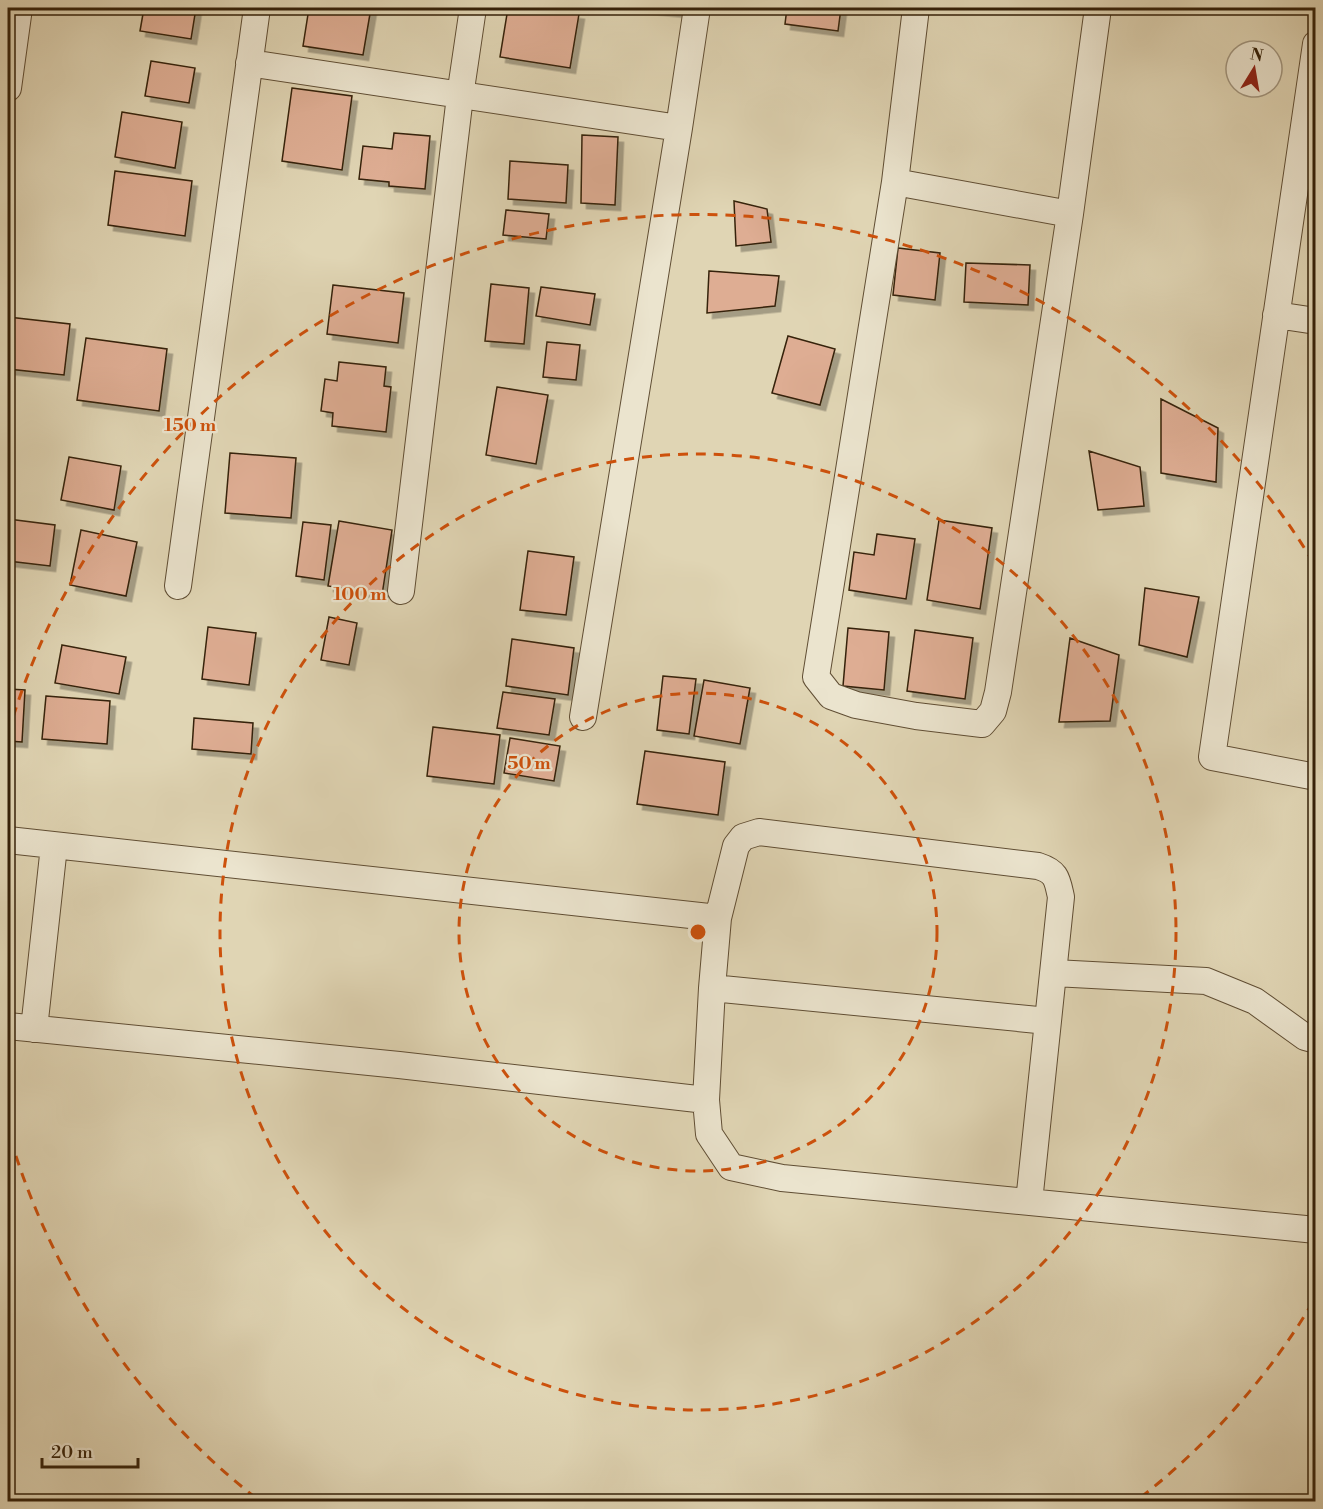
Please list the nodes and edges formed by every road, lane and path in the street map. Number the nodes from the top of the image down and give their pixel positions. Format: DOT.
graph roads {
  1 [pos="19,8"];
  2 [pos="258,8"];
  3 [pos="473,8"];
  4 [pos="697,8"];
  5 [pos="916,8"];
  6 [pos="1098,8"];
  7 [pos="1316,44"];
  8 [pos="249,63"];
  9 [pos="8,88"];
  10 [pos="460,96"];
  11 [pos="679,128"];
  12 [pos="895,182"];
  13 [pos="1070,214"];
  14 [pos="1276,315"];
  15 [pos="1316,321"];
  16 [pos="178,586"];
  17 [pos="401,591"];
  18 [pos="583,717"];
  19 [pos="1316,777"];
  20 [pos="8,840"];
  21 [pos="54,846"];
  22 [pos="718,918"];
  23 [pos="1054,973"];
  24 [pos="712,988"];
  25 [pos="1048,1021"];
  26 [pos="8,1026"];
  27 [pos="34,1029"];
  28 [pos="1316,1040"];
  29 [pos="706,1100"];
  30 [pos="1029,1202"];
  31 [pos="1316,1230"];
  1 -- 9 [label="street"];
  2 -- 8 [label="street"];
  3 -- 10 [label="street"];
  4 -- 11 [label="street"];
  5 -- 12 [label="street"];
  6 -- 13 [label="street"];
  7 -- 14 [label="street"];
  8 -- 10 [label="street"];
  8 -- 16 [label="street"];
  10 -- 11 [label="street"];
  10 -- 17 [label="street"];
  11 -- 18 [label="street"];
  12 -- 13 [label="street"];
  12 -- 13 [label="street"];
  14 -- 15 [label="street"];
  14 -- 19 [label="street"];
  20 -- 21 [label="street"];
  21 -- 22 [label="street"];
  21 -- 27 [label="street"];
  22 -- 23 [label="street"];
  22 -- 24 [label="street"];
  23 -- 25 [label="street"];
  23 -- 28 [label="street"];
  24 -- 25 [label="street"];
  24 -- 29 [label="street"];
  25 -- 30 [label="street"];
  26 -- 27 [label="street"];
  27 -- 29 [label="street"];
  29 -- 30 [label="street"];
  30 -- 31 [label="street"];
}
